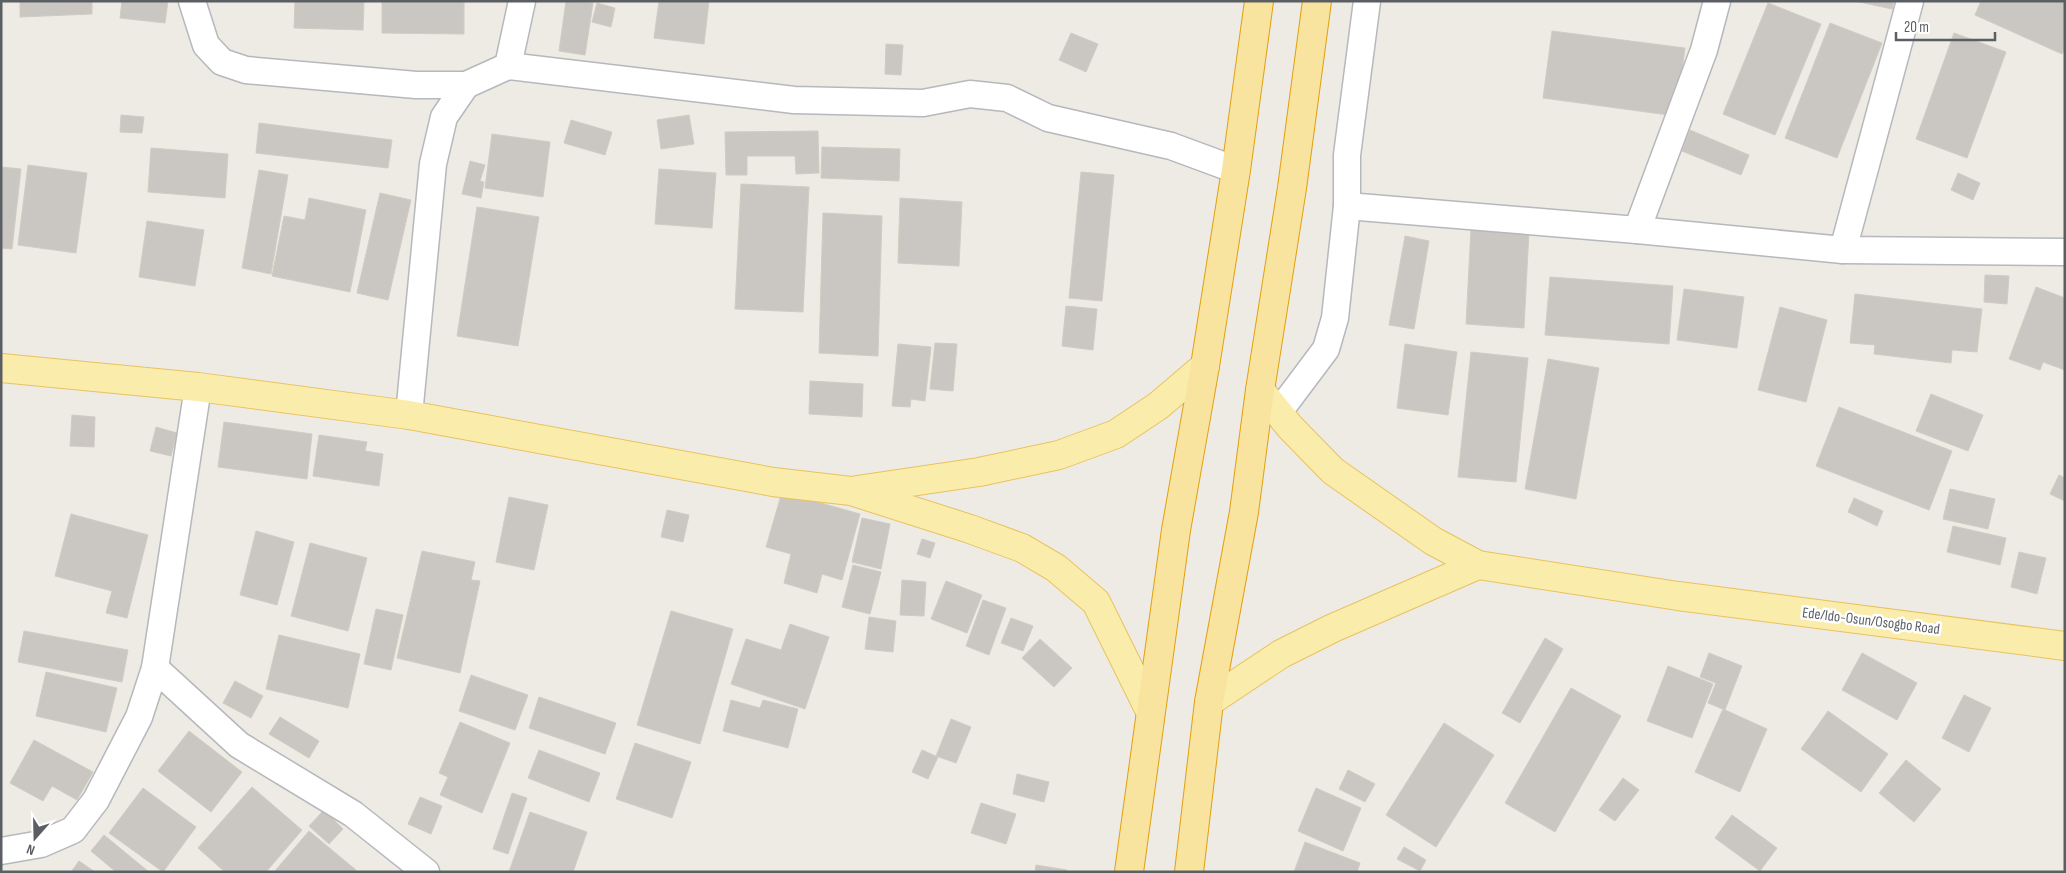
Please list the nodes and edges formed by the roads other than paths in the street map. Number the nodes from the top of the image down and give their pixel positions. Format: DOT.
graph roads {
  1 [pos="192,1"];
  2 [pos="522,1"];
  3 [pos="1259,1"];
  4 [pos="1317,1"];
  5 [pos="1367,1"];
  6 [pos="1716,1"];
  7 [pos="1910,1"];
  8 [pos="508,66"];
  9 [pos="416,85"];
  10 [pos="466,85"];
  11 [pos="444,117"];
  12 [pos="1236,170"];
  13 [pos="1347,206"];
  14 [pos="1637,230"];
  15 [pos="1843,250"];
  16 [pos="2065,252"];
  17 [pos="1205,366"];
  18 [pos="1,368"];
  19 [pos="198,387"];
  20 [pos="1260,390"];
  21 [pos="1278,413"];
  22 [pos="409,415"];
  23 [pos="851,491"];
  24 [pos="1478,565"];
  25 [pos="2065,646"];
  26 [pos="154,668"];
  27 [pos="1208,702"];
  28 [pos="1150,711"];
  29 [pos="1,851"];
  30 [pos="426,872"];
  31 [pos="1129,872"];
  32 [pos="1189,872"];
  1 -- 9 [label="street"];
  2 -- 8 [label="street"];
  3 -- 12 [label="highway"];
  4 -- 20 [label="highway"];
  5 -- 13 [label="street"];
  6 -- 14 [label="street"];
  7 -- 15 [label="street"];
  8 -- 10 [label="street"];
  8 -- 12 [label="street"];
  9 -- 10 [label="street"];
  9 -- 11 [label="street"];
  10 -- 11 [label="street"];
  11 -- 22 [label="street"];
  12 -- 17 [label="highway"];
  13 -- 14 [label="street"];
  13 -- 21 [label="street"];
  14 -- 15 [label="street"];
  15 -- 16 [label="street"];
  17 -- 23 [label="main road"];
  17 -- 28 [label="highway"];
  18 -- 19 [label="main road"];
  19 -- 22 [label="main road"];
  19 -- 26 [label="street"];
  20 -- 21 [label="main road"];
  20 -- 27 [label="highway"];
  21 -- 24 [label="main road"];
  22 -- 23 [label="main road"];
  23 -- 28 [label="main road"];
  24 -- 25 [label="main road, Ede/Ido-Osun/Osogbo Road"];
  24 -- 27 [label="main road"];
  26 -- 29 [label="street"];
  26 -- 30 [label="street"];
  27 -- 32 [label="highway"];
  28 -- 31 [label="highway"];
}
